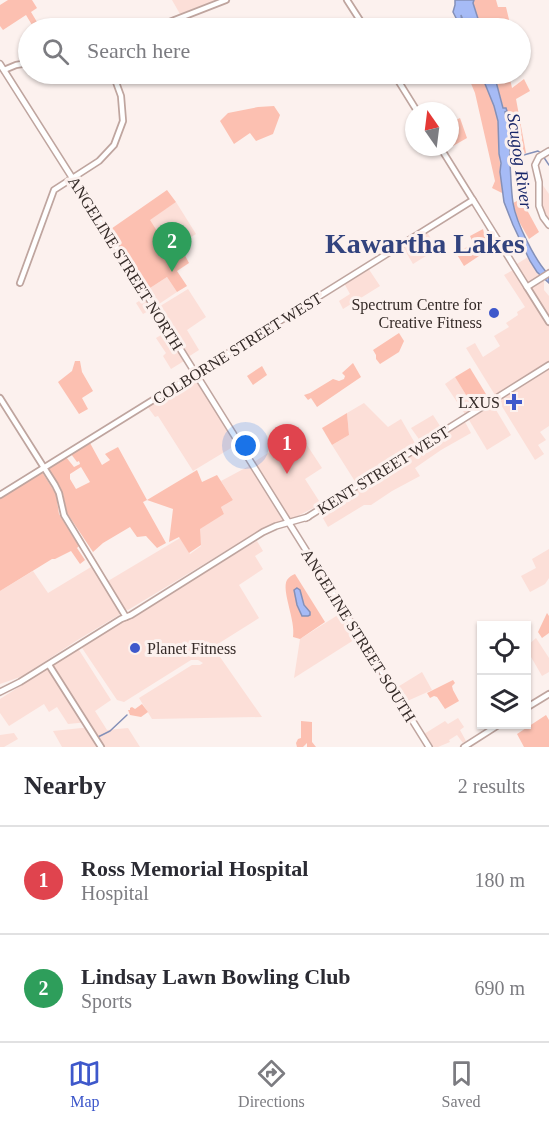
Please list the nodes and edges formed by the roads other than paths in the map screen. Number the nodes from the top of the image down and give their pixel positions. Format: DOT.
graph roads {
  1 [pos="226,0"];
  2 [pos="347,0"];
  3 [pos="180,18"];
  4 [pos="359,18"];
  5 [pos="18,64"];
  6 [pos="2,67"];
  7 [pos="117,84"];
  8 [pos="400,84"];
  9 [pos="411,102"];
  10 [pos="545,153"];
  11 [pos="446,156"];
  12 [pos="72,177"];
  13 [pos="473,200"];
  14 [pos="549,225"];
  15 [pos="549,273"];
  16 [pos="20,283"];
  17 [pos="527,286"];
  18 [pos="549,322"];
  19 [pos="549,365"];
  20 [pos="195,374"];
  21 [pos="0,398"];
  22 [pos="44,468"];
  23 [pos="0,495"];
  24 [pos="290,524"];
  25 [pos="126,617"];
  26 [pos="49,665"];
  27 [pos="1,690"];
  28 [pos="549,694"];
  29 [pos="531,705"];
  30 [pos="492,729"];
  31 [pos="101,747"];
  32 [pos="429,747"];
  33 [pos="464,747"];
  1 -- 3 [label="street"];
  2 -- 4 [label="street"];
  5 -- 6 [label="street"];
  6 -- 12 [label="main road, ANGELINE STREET NORTH"];
  7 -- 12 [label="street"];
  8 -- 9 [label="street"];
  10 -- 14 [label="main road"];
  11 -- 13 [label="street"];
  12 -- 16 [label="street"];
  12 -- 20 [label="main road, ANGELINE STREET NORTH"];
  13 -- 17 [label="main road"];
  13 -- 20 [label="main road, COLBORNE STREET WEST"];
  15 -- 17 [label="main road"];
  17 -- 18 [label="street"];
  19 -- 24 [label="main road, KENT STREET WEST"];
  20 -- 22 [label="street, COLBORNE STREET WEST"];
  20 -- 24 [label="main road, ANGELINE STREET NORTH"];
  21 -- 22 [label="street"];
  22 -- 23 [label="street, COLBORNE STREET WEST"];
  22 -- 25 [label="street"];
  24 -- 25 [label="main road, KENT STREET WEST"];
  24 -- 32 [label="main road, ANGELINE STREET SOUTH"];
  25 -- 26 [label="main road, KENT STREET WEST"];
  26 -- 27 [label="main road, KENT STREET WEST"];
  26 -- 31 [label="street"];
  28 -- 29 [label="street"];
  30 -- 33 [label="street"];
}
